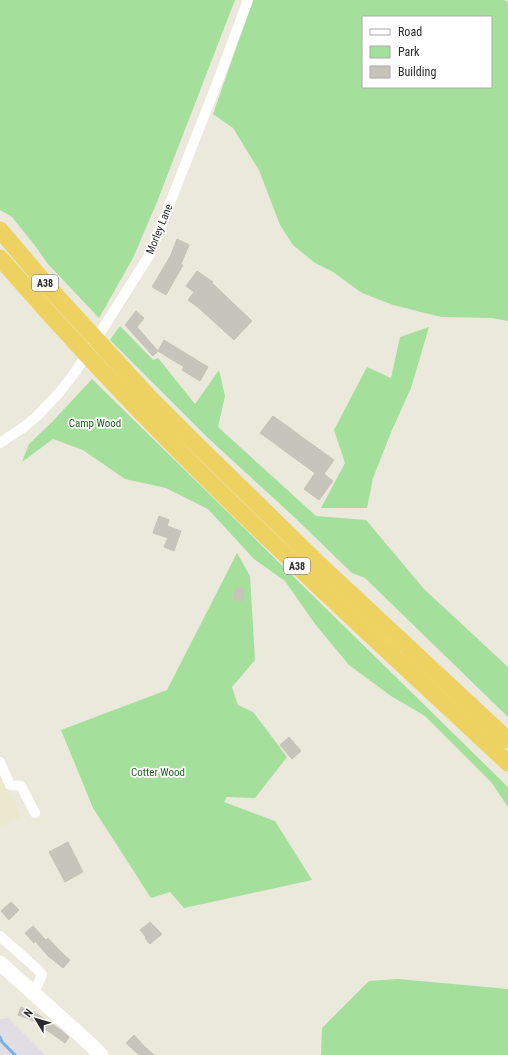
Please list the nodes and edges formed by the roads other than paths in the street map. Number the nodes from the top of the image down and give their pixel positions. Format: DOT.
graph roads {
  1 [pos="248,0"];
  2 [pos="0,230"];
  3 [pos="0,258"];
  4 [pos="0,443"];
  5 [pos="508,740"];
  6 [pos="0,762"];
  7 [pos="508,763"];
  8 [pos="35,813"];
  9 [pos="0,936"];
  10 [pos="0,963"];
  11 [pos="32,992"];
  12 [pos="101,1055"];
  1 -- 4 [label="street, Morley Lane"];
  2 -- 5 [label="highway, A38"];
  3 -- 7 [label="highway, A38"];
  6 -- 8 [label="street"];
  9 -- 11 [label="street"];
  10 -- 11 [label="main road"];
  11 -- 12 [label="main road"];
}
